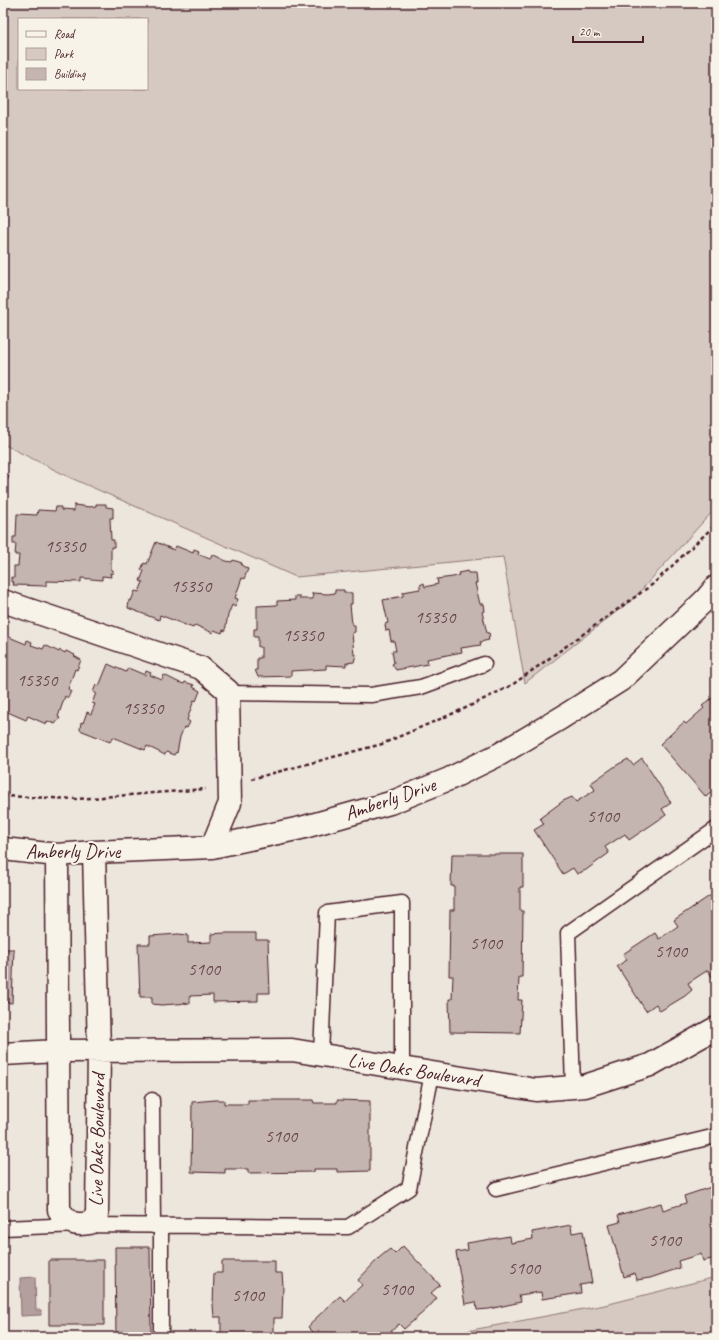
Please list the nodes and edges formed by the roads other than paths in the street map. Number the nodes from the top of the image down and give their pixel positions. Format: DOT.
graph roads {
  1 [pos="716,587"];
  2 [pos="3,601"];
  3 [pos="484,664"];
  4 [pos="228,693"];
  5 [pos="716,829"];
  6 [pos="212,847"];
  7 [pos="3,849"];
  8 [pos="94,852"];
  9 [pos="57,855"];
  10 [pos="716,1028"];
  11 [pos="57,1051"];
  12 [pos="99,1051"];
  13 [pos="3,1054"];
  14 [pos="321,1055"];
  15 [pos="402,1069"];
  16 [pos="432,1074"];
  17 [pos="573,1087"];
  18 [pos="152,1100"];
  19 [pos="716,1136"];
  20 [pos="496,1189"];
  21 [pos="79,1225"];
  22 [pos="157,1226"];
  23 [pos="3,1228"];
  24 [pos="161,1330"];
  1 -- 6 [label="street, Amberly Drive"];
  2 -- 4 [label="street"];
  3 -- 4 [label="lane"];
  4 -- 6 [label="street"];
  5 -- 17 [label="lane"];
  6 -- 8 [label="street, Amberly Drive"];
  7 -- 9 [label="street, Amberly Drive"];
  8 -- 9 [label="street, Amberly Drive"];
  8 -- 12 [label="street, Live Oaks Boulevard"];
  9 -- 11 [label="street, Live Oaks Boulevard"];
  10 -- 17 [label="street, Live Oaks Boulevard"];
  11 -- 12 [label="street, Live Oaks Boulevard"];
  11 -- 13 [label="street"];
  11 -- 21 [label="street, Live Oaks Boulevard"];
  12 -- 14 [label="street, Live Oaks Boulevard"];
  12 -- 21 [label="street, Live Oaks Boulevard"];
  14 -- 15 [label="street, Live Oaks Boulevard"];
  14 -- 15 [label="lane"];
  15 -- 16 [label="street, Live Oaks Boulevard"];
  16 -- 17 [label="street, Live Oaks Boulevard"];
  16 -- 22 [label="lane"];
  18 -- 22 [label="lane"];
  19 -- 20 [label="lane"];
  21 -- 22 [label="lane"];
  21 -- 23 [label="lane"];
  22 -- 24 [label="lane"];
}
